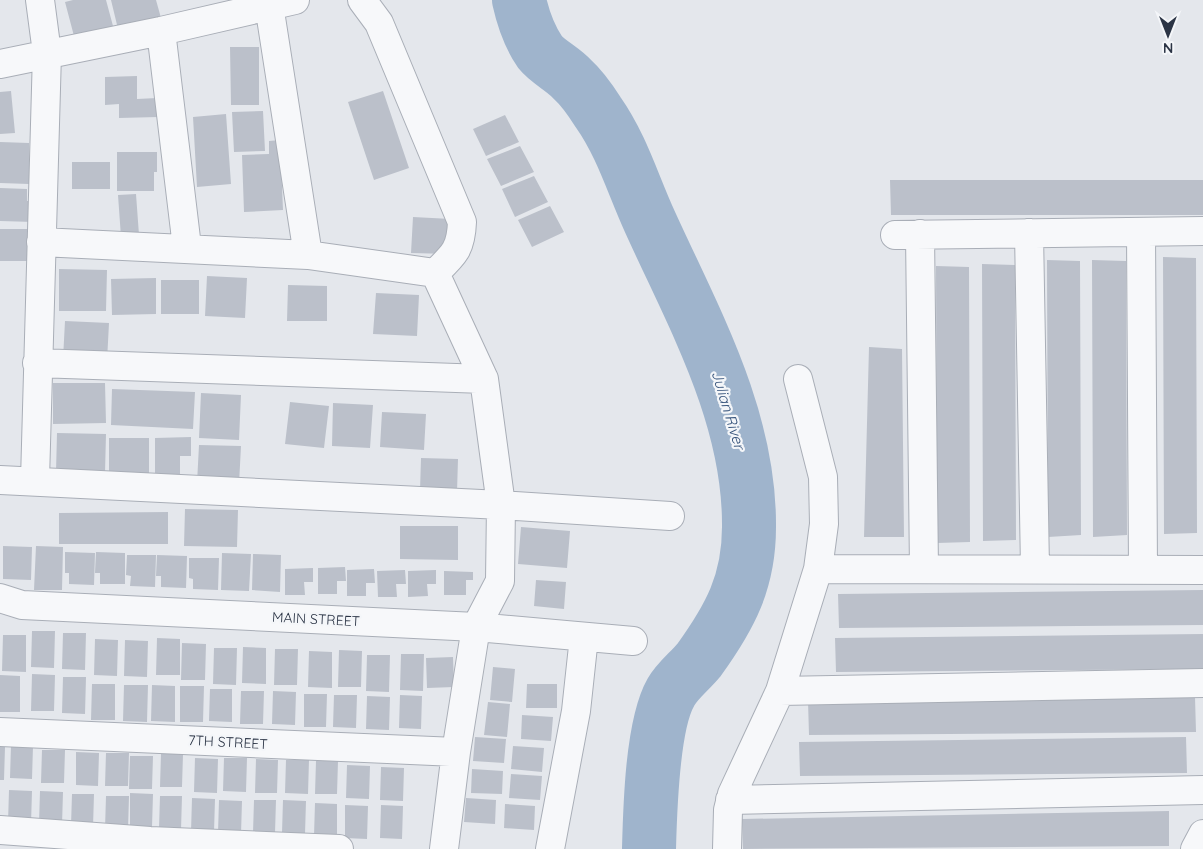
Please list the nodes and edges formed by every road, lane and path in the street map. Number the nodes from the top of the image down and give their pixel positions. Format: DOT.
graph roads {
  1 [pos="40,0"];
  2 [pos="362,0"];
  3 [pos="282,3"];
  4 [pos="161,31"];
  5 [pos="47,53"];
  6 [pos="0,64"];
  7 [pos="1203,231"];
  8 [pos="1142,232"];
  9 [pos="1029,233"];
  10 [pos="40,242"];
  11 [pos="187,247"];
  12 [pos="308,255"];
  13 [pos="435,273"];
  14 [pos="37,363"];
  15 [pos="798,379"];
  16 [pos="484,380"];
  17 [pos="0,480"];
  18 [pos="35,480"];
  19 [pos="501,505"];
  20 [pos="670,516"];
  21 [pos="1035,568"];
  22 [pos="818,569"];
  23 [pos="924,570"];
  24 [pos="1143,570"];
  25 [pos="1203,570"];
  26 [pos="0,598"];
  27 [pos="476,627"];
  28 [pos="584,637"];
  29 [pos="633,640"];
  30 [pos="1203,683"];
  31 [pos="780,691"];
  32 [pos="0,732"];
  33 [pos="456,752"];
  34 [pos="1203,790"];
  35 [pos="730,800"];
  36 [pos="0,830"];
  37 [pos="1203,834"];
  38 [pos="339,849"];
  39 [pos="444,849"];
  40 [pos="550,849"];
  41 [pos="727,849"];
  42 [pos="1195,849"];
  1 -- 5 [label="street"];
  2 -- 13 [label="street"];
  3 -- 4 [label="street"];
  3 -- 12 [label="street"];
  4 -- 5 [label="street"];
  4 -- 11 [label="street"];
  5 -- 6 [label="street"];
  5 -- 10 [label="street"];
  7 -- 8 [label="street"];
  8 -- 9 [label="street"];
  8 -- 24 [label="street"];
  9 -- 21 [label="street"];
  9 -- 23 [label="street"];
  10 -- 11 [label="street"];
  10 -- 14 [label="street"];
  11 -- 12 [label="street"];
  12 -- 13 [label="street"];
  13 -- 16 [label="street"];
  14 -- 16 [label="street"];
  14 -- 18 [label="street"];
  15 -- 22 [label="street"];
  16 -- 19 [label="street"];
  17 -- 18 [label="street"];
  18 -- 19 [label="street"];
  19 -- 20 [label="street"];
  19 -- 27 [label="street"];
  21 -- 23 [label="street"];
  21 -- 24 [label="street"];
  22 -- 23 [label="street"];
  22 -- 31 [label="street"];
  24 -- 25 [label="street"];
  26 -- 27 [label="street, MAIN STREET"];
  27 -- 28 [label="street, MAIN STREET"];
  27 -- 33 [label="street"];
  28 -- 29 [label="street, MAIN STREET"];
  28 -- 40 [label="street"];
  30 -- 31 [label="street"];
  31 -- 35 [label="street"];
  32 -- 33 [label="street, 7TH STREET"];
  33 -- 39 [label="street"];
  34 -- 35 [label="street"];
  35 -- 41 [label="street"];
  36 -- 38 [label="street"];
  37 -- 42 [label="street"];
}
